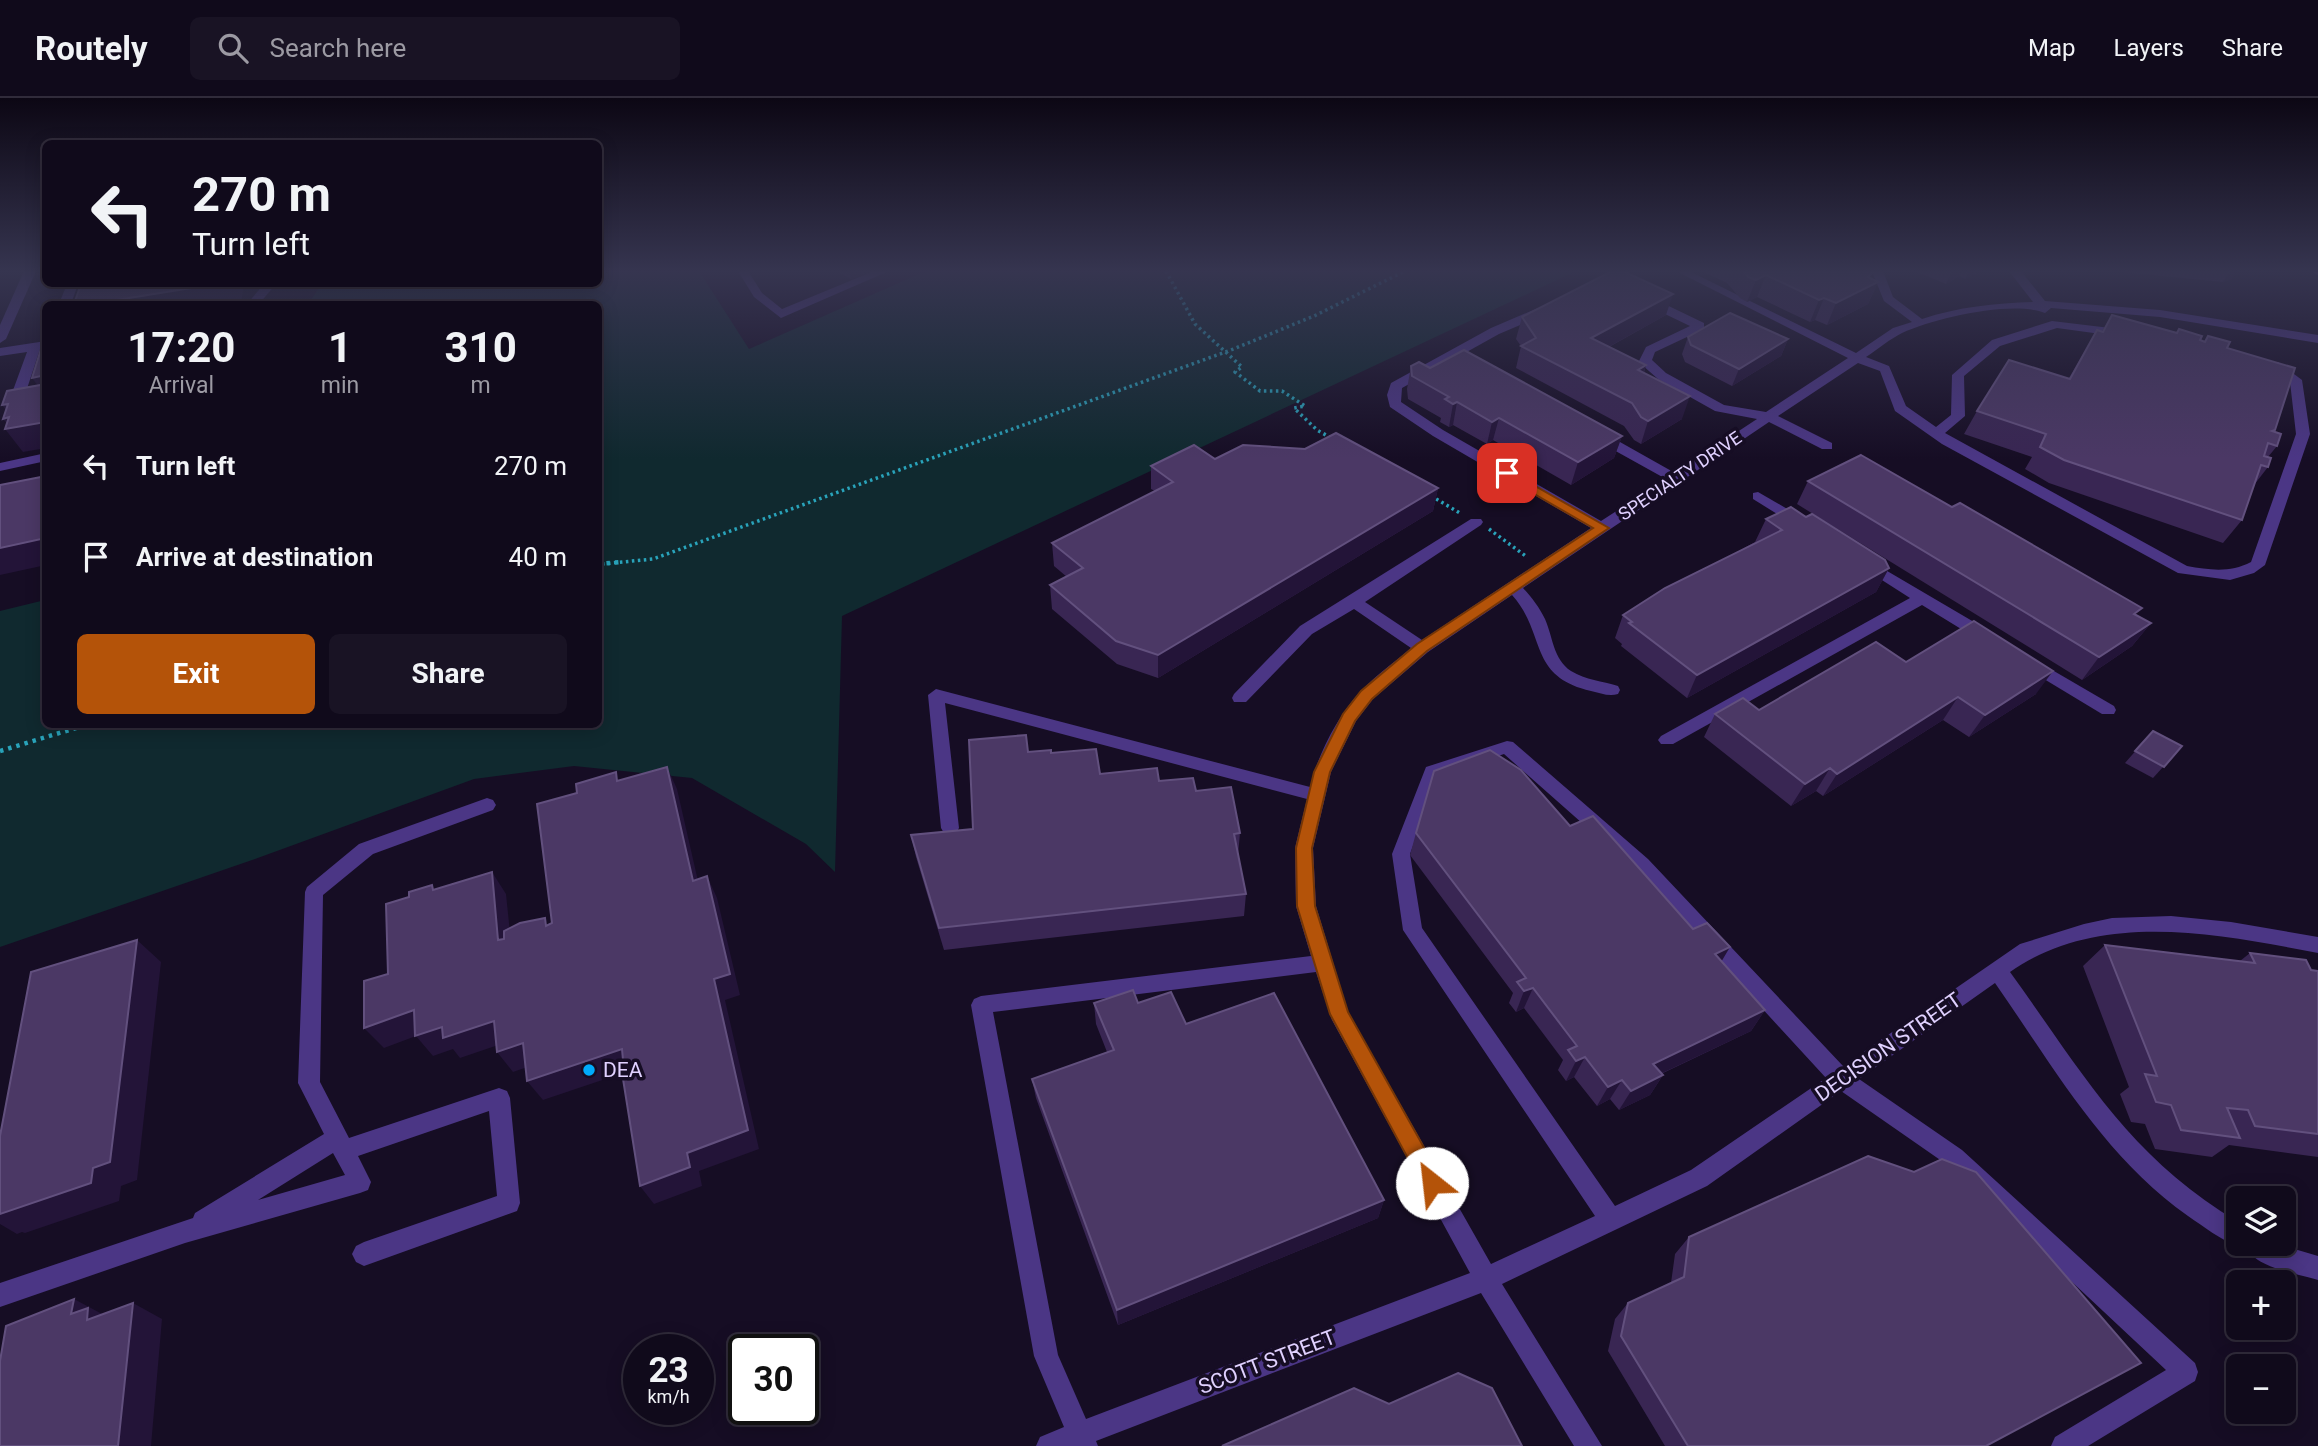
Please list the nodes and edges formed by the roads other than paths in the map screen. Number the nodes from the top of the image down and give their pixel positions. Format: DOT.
graph roads {
  1 [pos="1491,334"];
  2 [pos="1684,334"];
  3 [pos="1808,334"];
  4 [pos="1893,334"];
  5 [pos="2025,334"];
  6 [pos="2131,334"];
  7 [pos="2283,334"];
  8 [pos="2139,335"];
  9 [pos="2318,339"];
  10 [pos="40,345"];
  11 [pos="0,352"];
  12 [pos="1857,358"];
  13 [pos="2255,359"];
  14 [pos="15,404"];
  15 [pos="1769,416"];
  16 [pos="1587,430"];
  17 [pos="1937,433"];
  18 [pos="1827,446"];
  19 [pos="42,458"];
  20 [pos="0,467"];
  21 [pos="1676,478"];
  22 [pos="1758,496"];
  23 [pos="1476,522"];
  24 [pos="1602,528"];
  25 [pos="1817,533"];
  26 [pos="1852,555"];
  27 [pos="1513,587"];
  28 [pos="1922,598"];
  29 [pos="1354,602"];
  30 [pos="1422,648"];
  31 [pos="1612,690"];
  32 [pos="1240,698"];
  33 [pos="2108,710"];
  34 [pos="1667,740"];
  35 [pos="1316,795"];
  36 [pos="487,805"];
  37 [pos="950,828"];
  38 [pos="2318,945"];
  39 [pos="1324,963"];
  40 [pos="1998,971"];
  41 [pos="1841,1079"];
  42 [pos="342,1144"];
  43 [pos="1611,1220"];
  44 [pos="2226,1228"];
  45 [pos="185,1232"];
  46 [pos="364,1254"];
  47 [pos="2276,1256"];
  48 [pos="2318,1268"];
  49 [pos="1486,1279"];
  50 [pos="0,1295"];
  51 [pos="1083,1440"];
  52 [pos="1049,1446"];
  53 [pos="1589,1446"];
  54 [pos="2064,1446"];
  1 -- 24 [label="street"];
  2 -- 15 [label="street"];
  3 -- 12 [label="street"];
  4 -- 12 [label="street, SPECIALTY DRIVE"];
  5 -- 17 [label="street"];
  6 -- 8 [label="street"];
  7 -- 9 [label="street, SPECIALTY DRIVE"];
  10 -- 11 [label="street"];
  10 -- 14 [label="street"];
  12 -- 15 [label="street, SPECIALTY DRIVE"];
  12 -- 17 [label="street"];
  13 -- 17 [label="street"];
  15 -- 18 [label="street"];
  15 -- 21 [label="street, SPECIALTY DRIVE"];
  16 -- 21 [label="street"];
  19 -- 20 [label="street"];
  21 -- 24 [label="street, SPECIALTY DRIVE"];
  22 -- 25 [label="street"];
  23 -- 29 [label="street"];
  24 -- 27 [label="street, SPECIALTY DRIVE"];
  26 -- 28 [label="street"];
  27 -- 30 [label="street, SPECIALTY DRIVE"];
  27 -- 31 [label="street"];
  28 -- 33 [label="street"];
  28 -- 34 [label="street"];
  29 -- 30 [label="street"];
  29 -- 32 [label="street"];
  30 -- 35 [label="street, SPECIALTY DRIVE"];
  35 -- 37 [label="street"];
  35 -- 39 [label="street, SPECIALTY DRIVE"];
  36 -- 42 [label="street"];
  38 -- 40 [label="street, DECISION STREET"];
  39 -- 49 [label="street, SPECIALTY DRIVE"];
  39 -- 51 [label="street"];
  40 -- 41 [label="street, DECISION STREET"];
  40 -- 44 [label="street"];
  41 -- 43 [label="street, DECISION STREET"];
  41 -- 43 [label="street"];
  41 -- 54 [label="street"];
  42 -- 45 [label="street"];
  42 -- 45 [label="street"];
  42 -- 46 [label="street"];
  43 -- 49 [label="street, DECISION STREET"];
  45 -- 50 [label="street"];
  47 -- 48 [label="street"];
  49 -- 51 [label="street, SCOTT STREET"];
  49 -- 53 [label="street, SPECIALTY DRIVE"];
  51 -- 52 [label="street, SCOTT STREET"];
}
